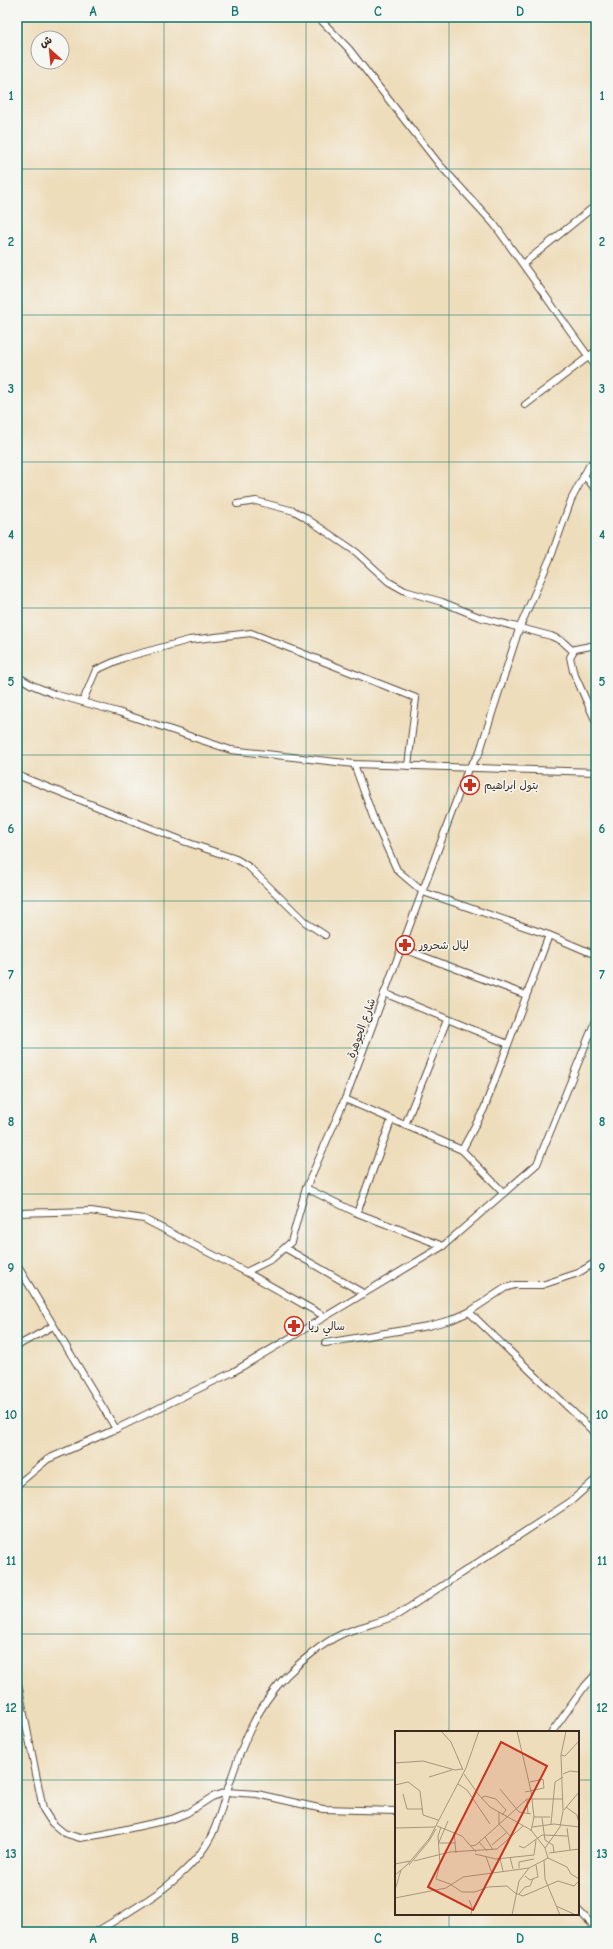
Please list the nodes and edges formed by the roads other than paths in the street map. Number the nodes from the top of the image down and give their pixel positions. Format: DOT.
graph roads {
  1 [pos="318,17"];
  2 [pos="596,205"];
  3 [pos="523,264"];
  4 [pos="596,351"];
  5 [pos="589,357"];
  6 [pos="596,366"];
  7 [pos="525,405"];
  8 [pos="596,459"];
  9 [pos="584,475"];
  10 [pos="596,490"];
  11 [pos="237,504"];
  12 [pos="519,629"];
  13 [pos="596,645"];
  14 [pos="573,651"];
  15 [pos="17,676"];
  16 [pos="83,701"];
  17 [pos="596,722"];
  18 [pos="354,764"];
  19 [pos="408,766"];
  20 [pos="468,769"];
  21 [pos="596,772"];
  22 [pos="17,776"];
  23 [pos="423,892"];
  24 [pos="325,935"];
  25 [pos="549,935"];
  26 [pos="401,948"];
  27 [pos="596,955"];
  28 [pos="384,993"];
  29 [pos="526,995"];
  30 [pos="596,1019"];
  31 [pos="447,1020"];
  32 [pos="508,1044"];
  33 [pos="345,1099"];
  34 [pos="391,1121"];
  35 [pos="406,1125"];
  36 [pos="462,1150"];
  37 [pos="306,1188"];
  38 [pos="504,1193"];
  39 [pos="17,1213"];
  40 [pos="358,1213"];
  41 [pos="443,1246"];
  42 [pos="285,1248"];
  43 [pos="596,1262"];
  44 [pos="17,1265"];
  45 [pos="246,1272"];
  46 [pos="363,1293"];
  47 [pos="469,1312"];
  48 [pos="324,1316"];
  49 [pos="53,1326"];
  50 [pos="325,1343"];
  51 [pos="17,1346"];
  52 [pos="116,1429"];
  53 [pos="596,1434"];
  54 [pos="596,1480"];
  55 [pos="17,1485"];
  56 [pos="596,1674"];
  57 [pos="17,1679"];
  58 [pos="553,1731"];
  59 [pos="226,1792"];
  60 [pos="395,1811"];
  61 [pos="579,1911"];
  62 [pos="96,1932"];
  63 [pos="594,1932"];
  1 -- 3 [label="street"];
  2 -- 3 [label="street"];
  3 -- 5 [label="street"];
  4 -- 5 [label="street"];
  5 -- 6 [label="street"];
  5 -- 7 [label="street"];
  8 -- 9 [label="street, شارع الجوهرة"];
  9 -- 10 [label="street"];
  9 -- 12 [label="street, شارع الجوهرة"];
  11 -- 12 [label="street"];
  12 -- 14 [label="street"];
  12 -- 20 [label="street, شارع الجوهرة"];
  13 -- 14 [label="street"];
  14 -- 17 [label="street"];
  15 -- 16 [label="street"];
  16 -- 18 [label="street"];
  16 -- 19 [label="street"];
  18 -- 19 [label="street"];
  18 -- 23 [label="street"];
  19 -- 20 [label="street"];
  20 -- 21 [label="street"];
  20 -- 23 [label="street, شارع الجوهرة"];
  22 -- 24 [label="street"];
  23 -- 25 [label="street"];
  23 -- 26 [label="street, شارع الجوهرة"];
  25 -- 27 [label="street"];
  25 -- 29 [label="street"];
  26 -- 28 [label="street, شارع الجوهرة"];
  26 -- 29 [label="street"];
  28 -- 31 [label="street"];
  28 -- 33 [label="street, شارع الجوهرة"];
  29 -- 32 [label="street"];
  30 -- 38 [label="street"];
  31 -- 32 [label="street"];
  31 -- 35 [label="street"];
  32 -- 36 [label="street"];
  33 -- 34 [label="street"];
  33 -- 37 [label="street, شارع الجوهرة"];
  34 -- 35 [label="street"];
  34 -- 40 [label="street"];
  35 -- 36 [label="street"];
  36 -- 38 [label="street"];
  37 -- 40 [label="street"];
  37 -- 42 [label="street, شارع الجوهرة"];
  38 -- 41 [label="street"];
  39 -- 45 [label="street"];
  40 -- 41 [label="street"];
  41 -- 46 [label="street"];
  42 -- 45 [label="street, شارع الجوهرة"];
  42 -- 46 [label="street"];
  43 -- 47 [label="street"];
  44 -- 49 [label="street"];
  45 -- 48 [label="street"];
  46 -- 48 [label="street"];
  47 -- 50 [label="street"];
  47 -- 53 [label="street"];
  48 -- 52 [label="street"];
  49 -- 51 [label="street"];
  49 -- 52 [label="street"];
  52 -- 55 [label="street"];
  54 -- 59 [label="street"];
  56 -- 58 [label="street"];
  57 -- 59 [label="street"];
  59 -- 60 [label="street"];
  59 -- 62 [label="street"];
  61 -- 63 [label="street"];
}
